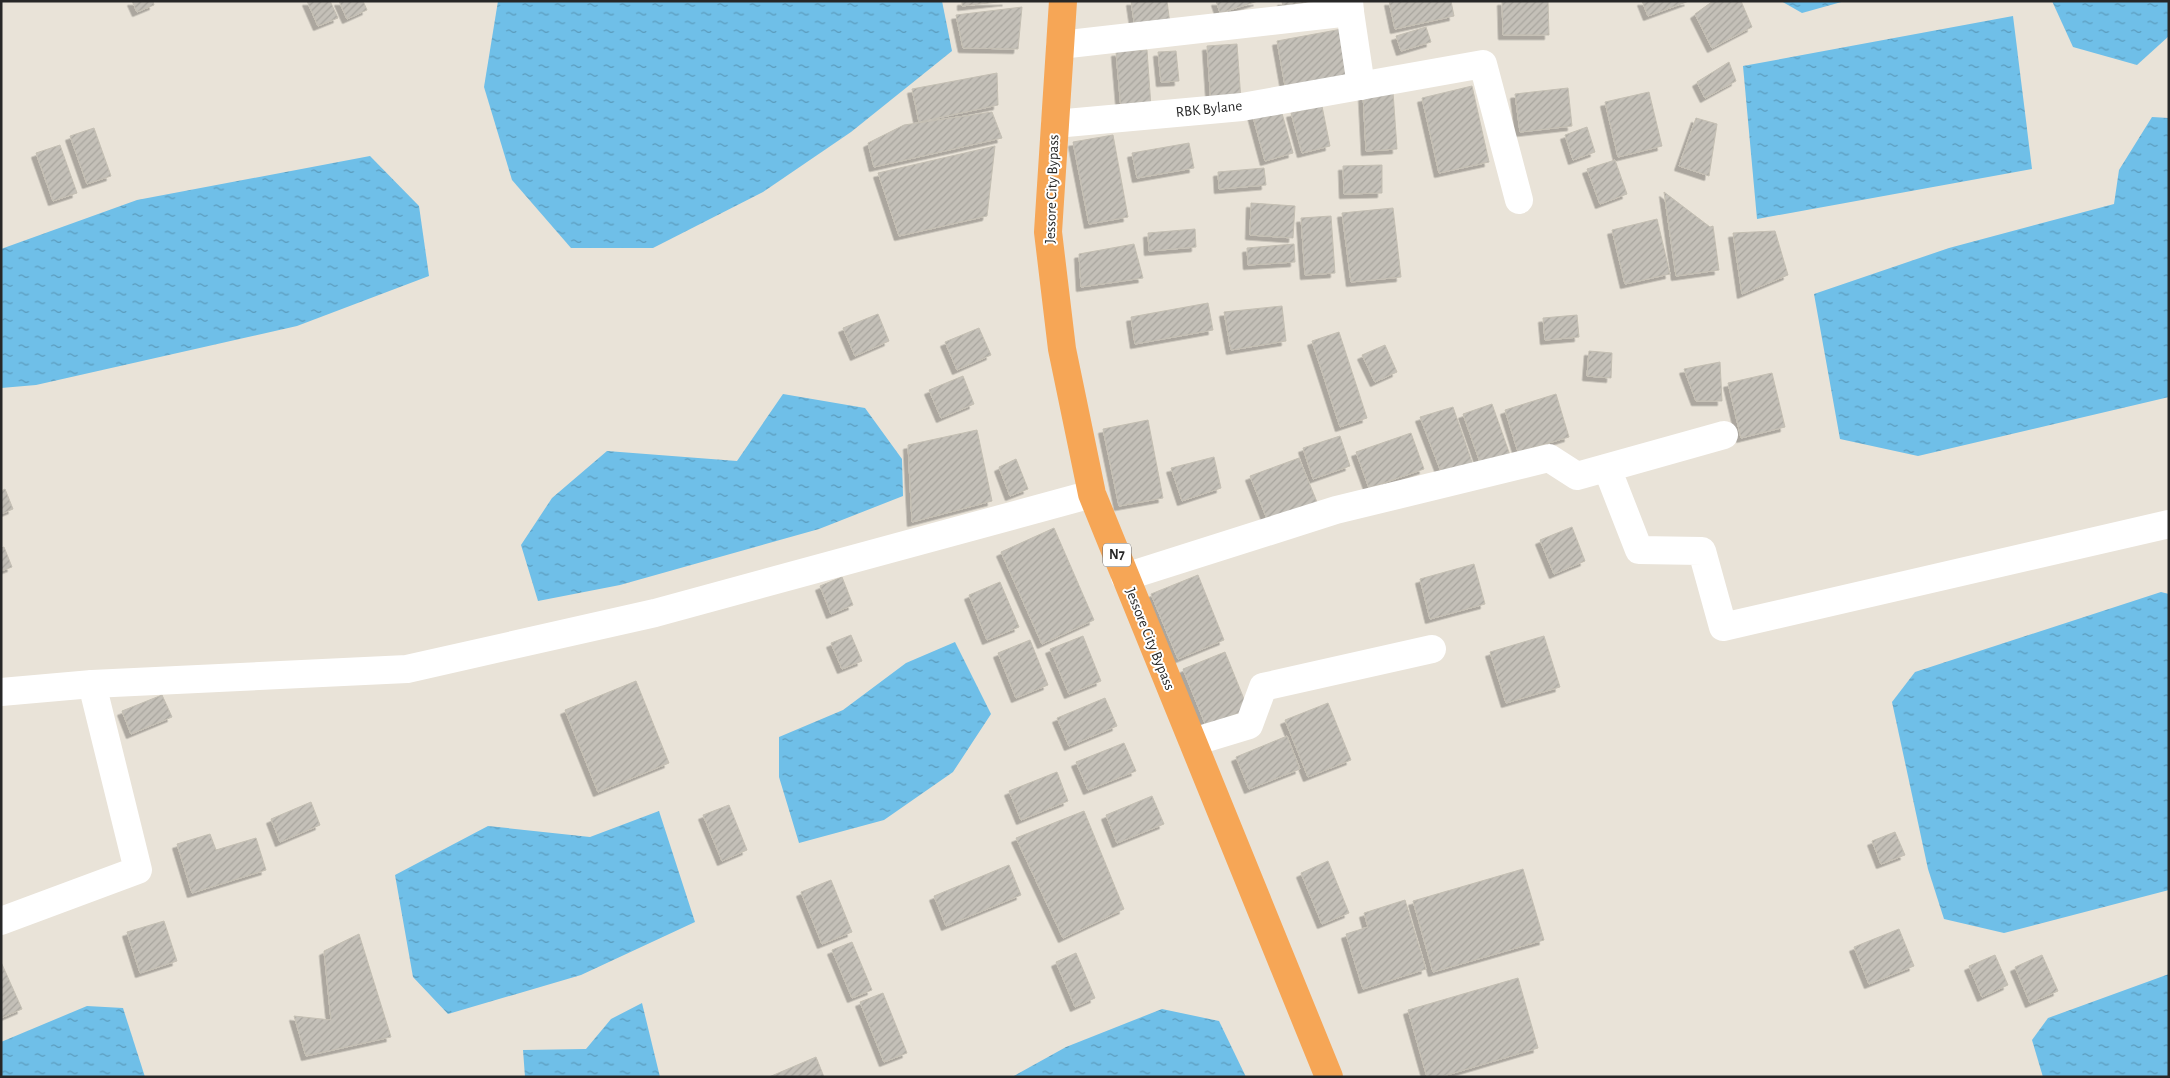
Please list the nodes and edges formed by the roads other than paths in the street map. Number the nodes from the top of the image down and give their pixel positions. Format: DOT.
graph roads {
  1 [pos="1063,1"];
  2 [pos="1350,7"];
  3 [pos="1060,45"];
  4 [pos="1361,86"];
  5 [pos="1055,124"];
  6 [pos="1519,200"];
  7 [pos="1092,494"];
  8 [pos="2169,524"];
  9 [pos="1125,577"];
  10 [pos="1432,649"];
  11 [pos="92,684"];
  12 [pos="1,692"];
  13 [pos="1193,742"];
  14 [pos="1,921"];
  15 [pos="1329,1077"];
  1 -- 3 [label="highway, Jessore City Bypass / N7"];
  2 -- 3 [label="street"];
  2 -- 4 [label="street"];
  3 -- 5 [label="highway, Jessore City Bypass / N7"];
  4 -- 5 [label="street, RBK Bylane"];
  4 -- 6 [label="street, RBK Bylane"];
  5 -- 7 [label="highway, Jessore City Bypass / N7"];
  7 -- 9 [label="highway, Jessore City Bypass / N7"];
  7 -- 11 [label="street"];
  8 -- 9 [label="street"];
  9 -- 13 [label="highway, Jessore City Bypass / N7"];
  10 -- 13 [label="street"];
  11 -- 12 [label="street"];
  11 -- 14 [label="street"];
  13 -- 15 [label="highway, Jessore City Bypass / N7"];
}
